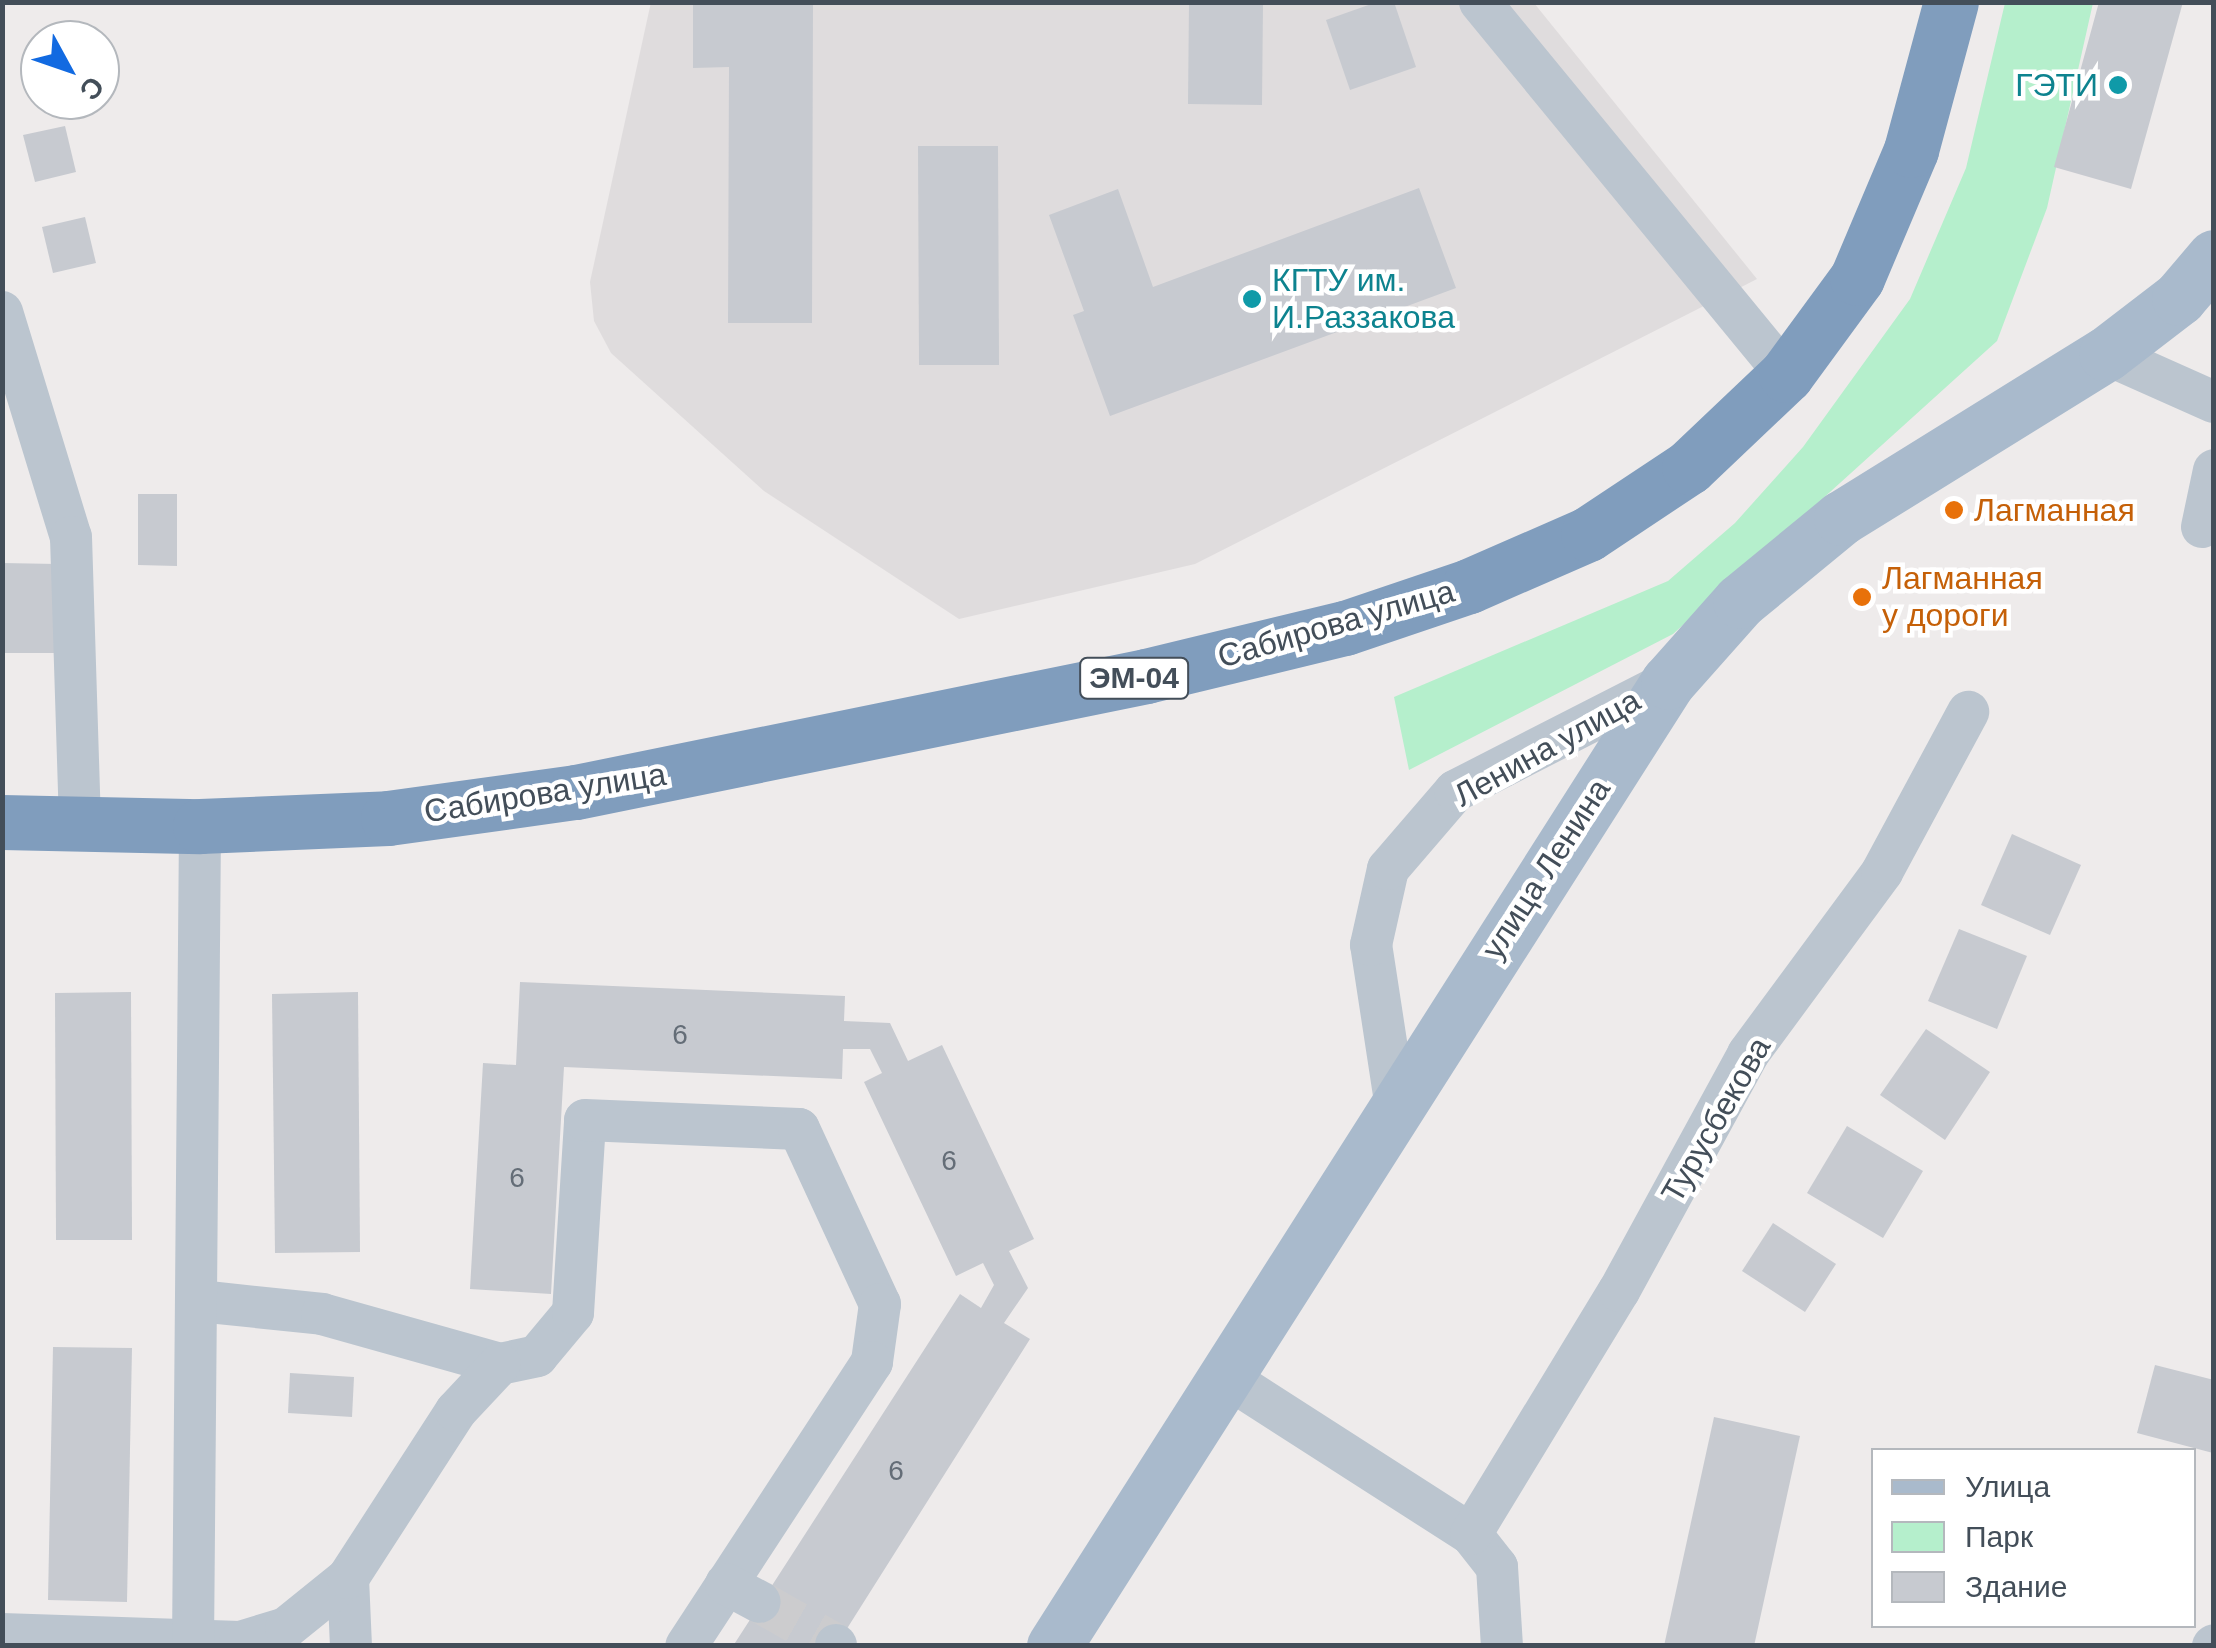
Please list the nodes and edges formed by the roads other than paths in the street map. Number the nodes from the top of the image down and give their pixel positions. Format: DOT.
graph roads {
  1 [pos="1480,2"];
  2 [pos="1951,2"];
  3 [pos="2214,257"];
  4 [pos="2,312"];
  5 [pos="2106,354"];
  6 [pos="1786,375"];
  7 [pos="2214,402"];
  8 [pos="2214,470"];
  9 [pos="2202,527"];
  10 [pos="1668,682"];
  11 [pos="1968,712"];
  12 [pos="2,822"];
  13 [pos="80,824"];
  14 [pos="200,826"];
  15 [pos="1395,1101"];
  16 [pos="199,1301"];
  17 [pos="500,1364"];
  18 [pos="1223,1375"];
  19 [pos="1471,1534"];
  20 [pos="348,1578"];
  21 [pos="2,1634"];
  22 [pos="193,1641"];
  23 [pos="351,1646"];
  24 [pos="686,1646"];
  25 [pos="1054,1646"];
  26 [pos="1502,1646"];
  1 -- 6 [label="street"];
  2 -- 6 [label="highway, Сабирова улица / ЭМ-04"];
  3 -- 5 [label="main road, улица Ленина"];
  4 -- 13 [label="street"];
  5 -- 7 [label="street"];
  5 -- 10 [label="main road, улица Ленина"];
  6 -- 14 [label="highway, Сабирова улица / ЭМ-04"];
  8 -- 9 [label="street"];
  10 -- 15 [label="main road, улица Ленина"];
  10 -- 15 [label="street, Ленина улица"];
  11 -- 19 [label="street, Турусбекова"];
  12 -- 13 [label="highway, Сабирова улица / ЭМ-04"];
  13 -- 14 [label="highway, Сабирова улица / ЭМ-04"];
  14 -- 16 [label="street"];
  15 -- 18 [label="main road, улица Ленина"];
  16 -- 17 [label="street"];
  16 -- 22 [label="street"];
  17 -- 20 [label="street"];
  17 -- 24 [label="street"];
  18 -- 19 [label="street"];
  18 -- 25 [label="main road, улица Ленина"];
  19 -- 26 [label="street"];
  20 -- 22 [label="street"];
  20 -- 23 [label="street"];
  21 -- 22 [label="street"];
}
